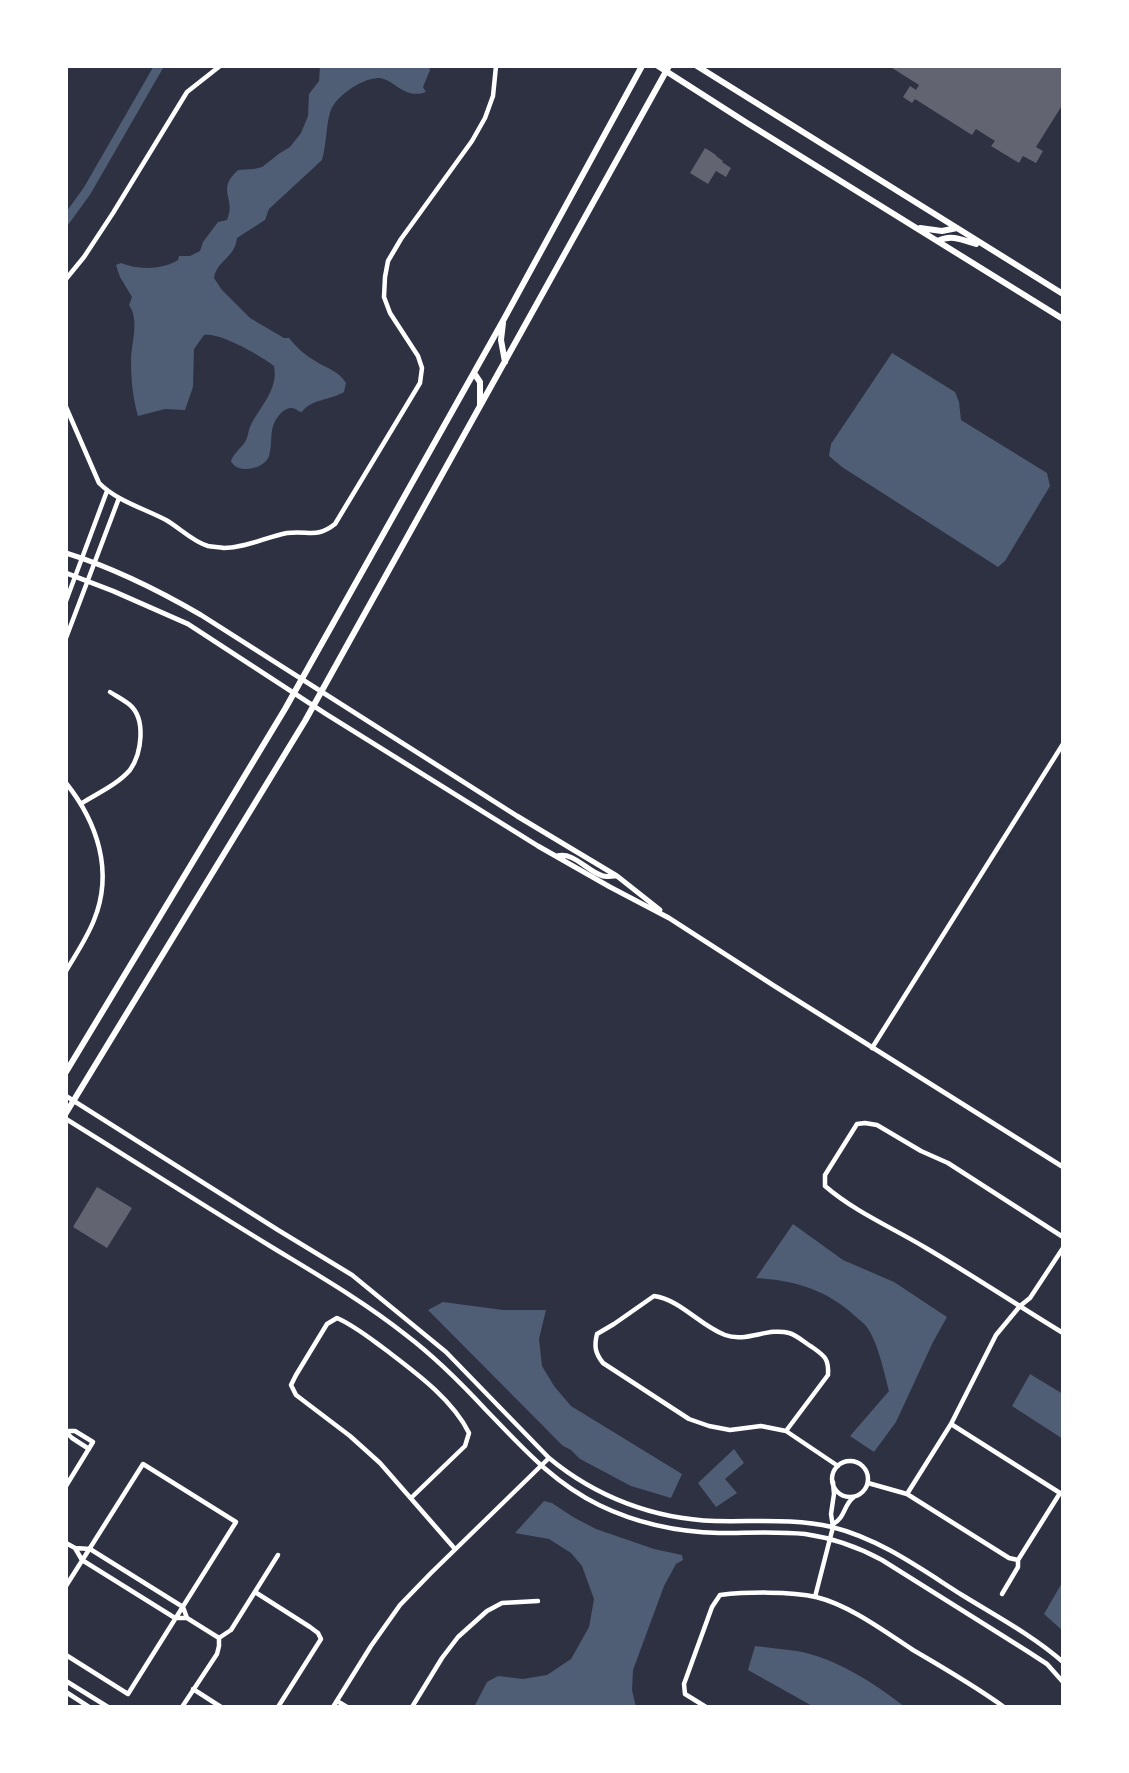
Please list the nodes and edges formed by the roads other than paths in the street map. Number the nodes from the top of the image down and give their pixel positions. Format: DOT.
graph roads {
  1 [pos="220,66"];
  2 [pos="496,66"];
  3 [pos="642,66"];
  4 [pos="658,66"];
  5 [pos="697,66"];
  6 [pos="668,69"];
  7 [pos="916,228"];
  8 [pos="957,228"];
  9 [pos="938,241"];
  10 [pos="985,246"];
  11 [pos="66,279"];
  12 [pos="1063,294"];
  13 [pos="504,319"];
  14 [pos="1063,319"];
  15 [pos="506,362"];
  16 [pos="474,373"];
  17 [pos="66,406"];
  18 [pos="480,409"];
  19 [pos="107,491"];
  20 [pos="119,498"];
  21 [pos="66,553"];
  22 [pos="82,558"];
  23 [pos="96,563"];
  24 [pos="66,572"];
  25 [pos="75,576"];
  26 [pos="88,581"];
  27 [pos="66,601"];
  28 [pos="66,638"];
  29 [pos="302,680"];
  30 [pos="110,692"];
  31 [pos="294,692"];
  32 [pos="321,692"];
  33 [pos="313,705"];
  34 [pos="1063,744"];
  35 [pos="66,783"];
  36 [pos="82,802"];
  37 [pos="557,856"];
  38 [pos="617,876"];
  39 [pos="670,918"];
  40 [pos="66,971"];
  41 [pos="872,1048"];
  42 [pos="66,1072"];
  43 [pos="66,1096"];
  44 [pos="74,1101"];
  45 [pos="66,1113"];
  46 [pos="66,1119"];
  47 [pos="1063,1167"];
  48 [pos="1063,1237"];
  49 [pos="1063,1248"];
  50 [pos="1020,1306"];
  51 [pos="1063,1333"];
  52 [pos="951,1424"];
  53 [pos="66,1431"];
  54 [pos="786,1431"];
  55 [pos="89,1449"];
  56 [pos="549,1458"];
  57 [pos="541,1466"];
  58 [pos="838,1466"];
  59 [pos="833,1482"];
  60 [pos="868,1483"];
  61 [pos="66,1486"];
  62 [pos="1061,1493"];
  63 [pos="907,1494"];
  64 [pos="855,1497"];
  65 [pos="411,1498"];
  66 [pos="833,1526"];
  67 [pos="829,1539"];
  68 [pos="66,1543"];
  69 [pos="75,1548"];
  70 [pos="90,1548"];
  71 [pos="455,1549"];
  72 [pos="278,1555"];
  73 [pos="82,1560"];
  74 [pos="1018,1560"];
  75 [pos="66,1586"];
  76 [pos="255,1592"];
  77 [pos="1002,1594"];
  78 [pos="815,1597"];
  79 [pos="538,1602"];
  80 [pos="183,1606"];
  81 [pos="175,1618"];
  82 [pos="188,1618"];
  83 [pos="219,1638"];
  84 [pos="66,1655"];
  85 [pos="1063,1662"];
  86 [pos="66,1681"];
  87 [pos="1063,1682"];
  88 [pos="194,1689"];
  89 [pos="66,1692"];
  90 [pos="337,1700"];
  91 [pos="89,1707"];
  92 [pos="108,1707"];
  93 [pos="182,1707"];
  94 [pos="221,1707"];
  95 [pos="278,1707"];
  96 [pos="333,1707"];
  97 [pos="347,1707"];
  98 [pos="412,1707"];
  99 [pos="706,1707"];
  100 [pos="1004,1707"];
  1 -- 11 [label="street"];
  2 -- 20 [label="street"];
  3 -- 13 [label="main road"];
  4 -- 6 [label="main road"];
  5 -- 8 [label="main road"];
  6 -- 7 [label="main road"];
  6 -- 15 [label="main road"];
  7 -- 8 [label="main road"];
  7 -- 9 [label="main road"];
  8 -- 10 [label="main road"];
  9 -- 10 [label="main road"];
  9 -- 14 [label="main road"];
  10 -- 12 [label="main road"];
  13 -- 15 [label="main road"];
  13 -- 16 [label="main road"];
  15 -- 18 [label="main road"];
  16 -- 18 [label="main road"];
  16 -- 29 [label="main road"];
  17 -- 19 [label="street"];
  18 -- 32 [label="main road"];
  19 -- 20 [label="street"];
  19 -- 22 [label="street"];
  20 -- 23 [label="street"];
  21 -- 22 [label="street"];
  22 -- 23 [label="street"];
  22 -- 25 [label="street"];
  23 -- 26 [label="street"];
  23 -- 29 [label="street"];
  24 -- 25 [label="street"];
  25 -- 26 [label="street"];
  25 -- 27 [label="street"];
  26 -- 28 [label="street"];
  26 -- 31 [label="street"];
  29 -- 31 [label="main road"];
  29 -- 32 [label="street"];
  30 -- 36 [label="street"];
  31 -- 33 [label="street"];
  31 -- 42 [label="main road"];
  32 -- 33 [label="main road"];
  32 -- 38 [label="street"];
  33 -- 37 [label="street"];
  33 -- 44 [label="main road"];
  34 -- 41 [label="street"];
  35 -- 36 [label="street"];
  36 -- 40 [label="street"];
  37 -- 38 [label="street"];
  37 -- 39 [label="street"];
  38 -- 39 [label="street"];
  39 -- 41 [label="street"];
  41 -- 47 [label="street"];
  43 -- 44 [label="street"];
  44 -- 45 [label="main road"];
  44 -- 56 [label="street"];
  46 -- 57 [label="street"];
  48 -- 50 [label="street"];
  49 -- 50 [label="street"];
  50 -- 51 [label="street"];
  50 -- 52 [label="street"];
  52 -- 62 [label="street"];
  52 -- 63 [label="street"];
  53 -- 55 [label="street"];
  53 -- 55 [label="street"];
  54 -- 54 [label="street"];
  54 -- 58 [label="street"];
  55 -- 61 [label="street"];
  56 -- 57 [label="street"];
  56 -- 66 [label="street"];
  57 -- 67 [label="street"];
  57 -- 71 [label="street"];
  58 -- 59 [label="street"];
  58 -- 60 [label="street"];
  59 -- 64 [label="street"];
  59 -- 66 [label="street"];
  60 -- 63 [label="street"];
  60 -- 64 [label="street"];
  62 -- 74 [label="street"];
  63 -- 74 [label="street"];
  64 -- 66 [label="street"];
  65 -- 65 [label="street"];
  65 -- 71 [label="street"];
  66 -- 67 [label="street"];
  66 -- 85 [label="street"];
  67 -- 78 [label="street"];
  67 -- 87 [label="street"];
  68 -- 69 [label="street"];
  69 -- 70 [label="street"];
  69 -- 73 [label="street"];
  70 -- 73 [label="street"];
  70 -- 80 [label="street"];
  70 -- 80 [label="street"];
  71 -- 90 [label="street"];
  72 -- 76 [label="street"];
  73 -- 75 [label="street"];
  73 -- 81 [label="street"];
  74 -- 77 [label="street"];
  76 -- 83 [label="street"];
  76 -- 95 [label="street"];
  78 -- 99 [label="street"];
  78 -- 100 [label="street"];
  79 -- 98 [label="street"];
  80 -- 81 [label="street"];
  80 -- 82 [label="street"];
  81 -- 82 [label="street"];
  81 -- 84 [label="street"];
  82 -- 83 [label="street"];
  83 -- 88 [label="street"];
  86 -- 92 [label="street"];
  88 -- 93 [label="street"];
  88 -- 94 [label="street"];
  89 -- 91 [label="street"];
  90 -- 96 [label="street"];
  90 -- 97 [label="street"];
}
